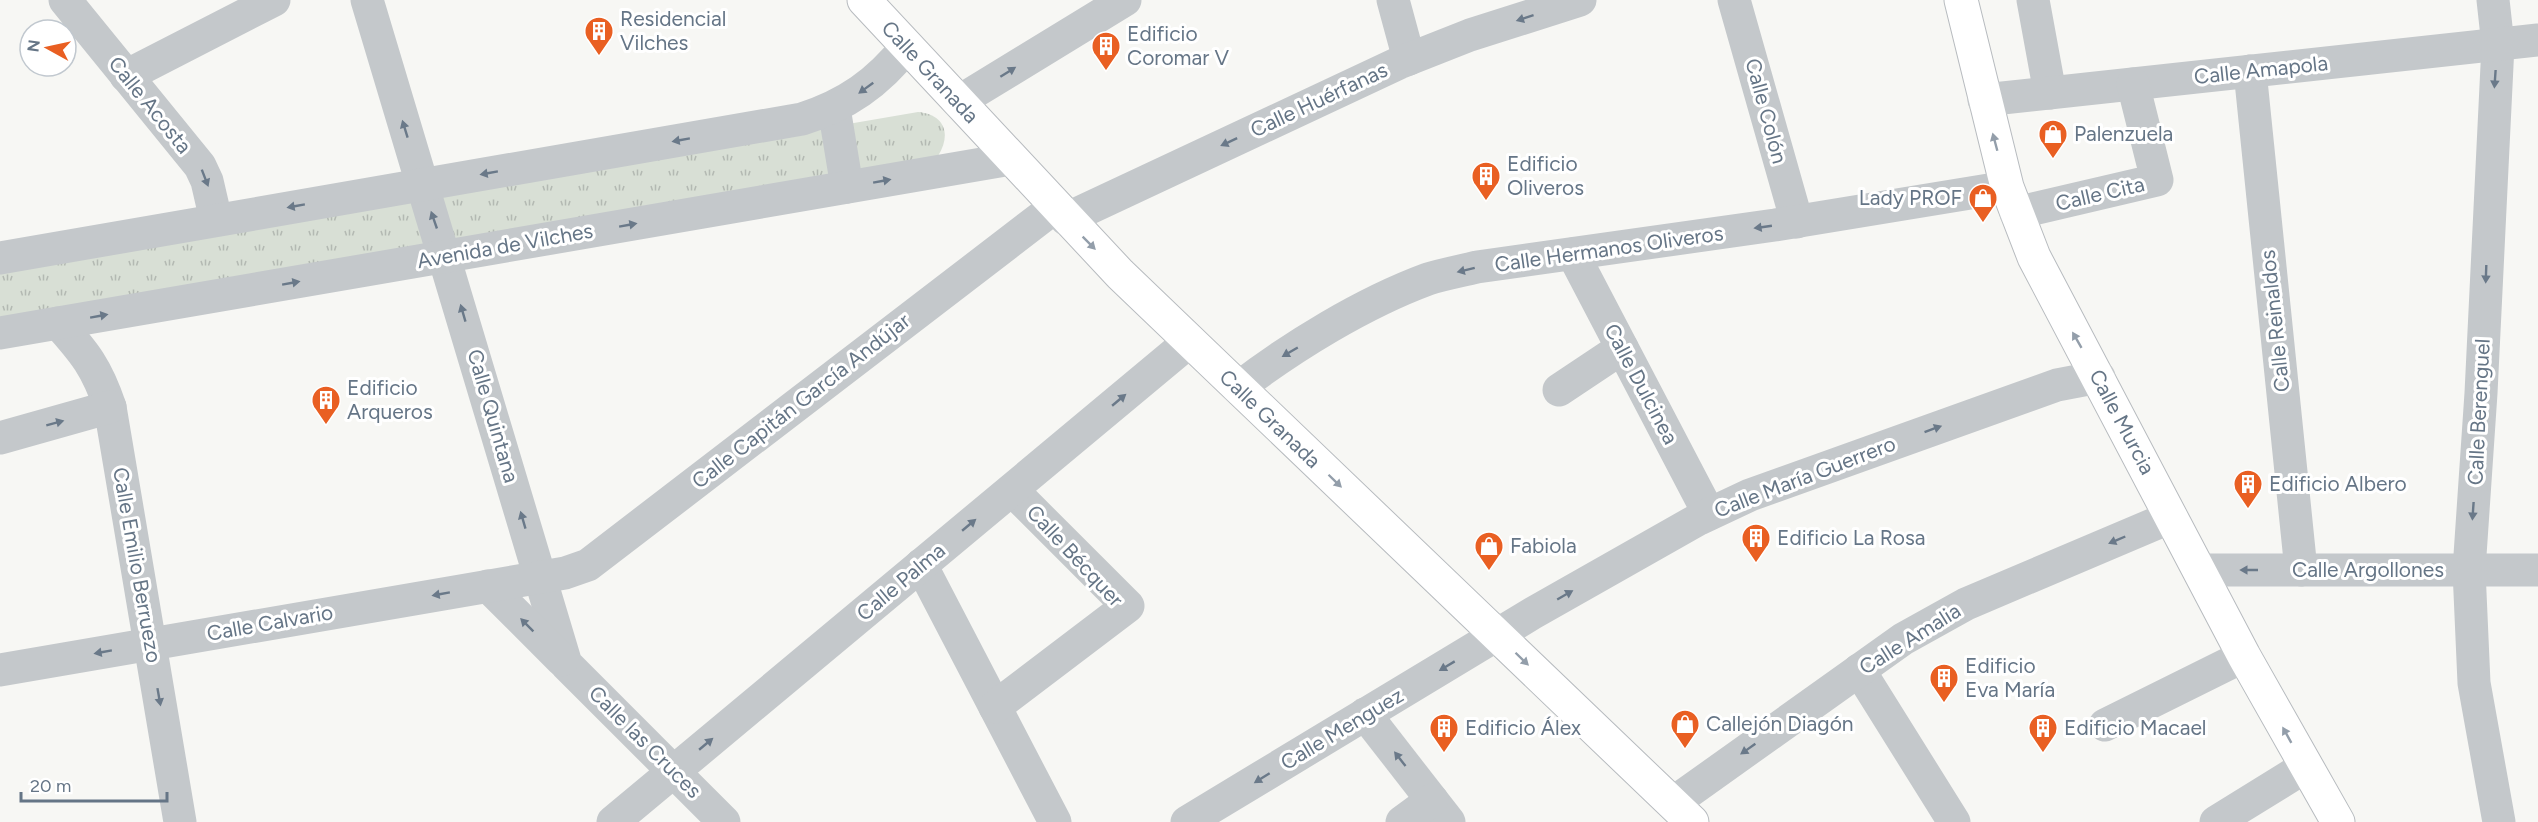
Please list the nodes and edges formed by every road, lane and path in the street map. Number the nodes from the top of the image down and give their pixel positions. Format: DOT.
graph roads {
  1 [pos="65,0"];
  2 [pos="274,0"];
  3 [pos="367,0"];
  4 [pos="864,0"];
  5 [pos="1125,0"];
  6 [pos="1393,0"];
  7 [pos="1580,0"];
  8 [pos="1734,0"];
  9 [pos="1960,0"];
  10 [pos="2033,0"];
  11 [pos="2493,0"];
  12 [pos="2538,40"];
  13 [pos="2498,45"];
  14 [pos="907,46"];
  15 [pos="1409,59"];
  16 [pos="2250,71"];
  17 [pos="126,76"];
  18 [pos="2133,84"];
  19 [pos="2050,93"];
  20 [pos="1983,100"];
  21 [pos="958,102"];
  22 [pos="834,108"];
  23 [pos="1011,159"];
  24 [pos="422,185"];
  25 [pos="847,187"];
  26 [pos="2012,200"];
  27 [pos="1060,213"];
  28 [pos="216,220"];
  29 [pos="1797,222"];
  30 [pos="1573,254"];
  31 [pos="446,256"];
  32 [pos="0,258"];
  33 [pos="57,323"];
  34 [pos="0,333"];
  35 [pos="1190,341"];
  36 [pos="1622,348"];
  37 [pos="2099,377"];
  38 [pos="1238,388"];
  39 [pos="1559,390"];
  40 [pos="110,408"];
  41 [pos="0,438"];
  42 [pos="1012,490"];
  43 [pos="1708,514"];
  44 [pos="2171,517"];
  45 [pos="921,565"];
  46 [pos="2199,570"];
  47 [pos="2301,570"];
  48 [pos="2469,570"];
  49 [pos="2538,570"];
  50 [pos="540,577"];
  51 [pos="488,586"];
  52 [pos="1497,636"];
  53 [pos="150,644"];
  54 [pos="2244,656"];
  55 [pos="566,663"];
  56 [pos="0,670"];
  57 [pos="1859,670"];
  58 [pos="995,707"];
  59 [pos="1365,714"];
  60 [pos="2105,725"];
  61 [pos="2305,767"];
  62 [pos="675,771"];
  63 [pos="1440,811"];
  64 [pos="1682,812"];
  65 [pos="180,822"];
  66 [pos="613,822"];
  67 [pos="724,822"];
  68 [pos="1055,822"];
  69 [pos="1187,822"];
  70 [pos="1402,822"];
  71 [pos="1954,822"];
  72 [pos="2216,822"];
  73 [pos="2337,822"];
  74 [pos="2499,822"];
  1 -- 17 [label="street, Calle Acosta"];
  2 -- 17 [label="street"];
  24 -- 3 [label="street, one-way"];
  4 -- 14 [label="main road, Calle Granada"];
  21 -- 5 [label="street, one-way"];
  6 -- 15 [label="street"];
  7 -- 15 [label="street, Calle Huérfanas, one-way"];
  8 -- 29 [label="street, Calle Colón"];
  9 -- 20 [label="main road, Calle Murcia"];
  10 -- 19 [label="street"];
  11 -- 13 [label="street, Calle Berenguel"];
  12 -- 13 [label="street, Calle Amapola"];
  13 -- 16 [label="street, Calle Amapola"];
  13 -- 48 [label="street, Calle Berenguel, one-way"];
  14 -- 21 [label="main road, Calle Granada"];
  14 -- 22 [label="street, one-way"];
  15 -- 27 [label="street, Calle Huérfanas, one-way"];
  16 -- 18 [label="street, Calle Amapola"];
  16 -- 47 [label="street, Calle Reinaldos"];
  17 -- 28 [label="street, Calle Acosta, one-way"];
  18 -- 19 [label="street, Calle Amapola"];
  18 -- 26 [label="street, Calle Cita"];
  19 -- 20 [label="street, Calle Amapola"];
  26 -- 20 [label="main road, Calle Murcia, one-way"];
  21 -- 23 [label="main road, Calle Granada"];
  22 -- 24 [label="street, one-way"];
  22 -- 25 [label="street"];
  25 -- 23 [label="street, Avenida de Vilches, one-way"];
  23 -- 27 [label="main road, Calle Granada"];
  24 -- 28 [label="street, one-way"];
  31 -- 24 [label="street, Calle Quintana, one-way"];
  31 -- 25 [label="street, Avenida de Vilches, one-way"];
  26 -- 29 [label="street, Calle Hermanos Oliveros"];
  37 -- 26 [label="main road, Calle Murcia, one-way"];
  27 -- 35 [label="main road, Calle Granada, one-way"];
  27 -- 50 [label="street, Calle Capitán García Andújar"];
  28 -- 32 [label="street"];
  29 -- 30 [label="street, Calle Hermanos Oliveros, one-way"];
  30 -- 36 [label="street, Calle Dulcinea"];
  30 -- 38 [label="street, Calle Hermanos Oliveros, one-way"];
  33 -- 31 [label="street, Avenida de Vilches, one-way"];
  50 -- 31 [label="street, Calle Quintana, one-way"];
  33 -- 34 [label="street, Avenida de Vilches"];
  33 -- 40 [label="street, Calle Emilio Berruezo"];
  35 -- 38 [label="main road, Calle Granada"];
  42 -- 35 [label="street, Calle Palma, one-way"];
  36 -- 39 [label="street"];
  36 -- 43 [label="street, Calle Dulcinea"];
  43 -- 37 [label="street, Calle María Guerrero, one-way"];
  37 -- 44 [label="main road, Calle Murcia"];
  38 -- 52 [label="main road, Calle Granada, one-way"];
  41 -- 40 [label="street, one-way"];
  40 -- 53 [label="street, Calle Emilio Berruezo"];
  45 -- 42 [label="street, Calle Palma, one-way"];
  42 -- 58 [label="street, Calle Bécquer"];
  52 -- 43 [label="street, Calle María Guerrero, one-way"];
  44 -- 46 [label="main road, Calle Murcia"];
  44 -- 57 [label="street, Calle Amalia, one-way"];
  45 -- 58 [label="street"];
  62 -- 45 [label="street, Calle Palma, one-way"];
  47 -- 46 [label="street, Calle Argollones, one-way"];
  46 -- 54 [label="main road, Calle Murcia"];
  47 -- 48 [label="street, Calle Argollones"];
  48 -- 49 [label="street, Calle Argollones"];
  48 -- 74 [label="street, Calle Berenguel"];
  50 -- 51 [label="street, Calle Calvario"];
  50 -- 55 [label="street, Calle las Cruces"];
  51 -- 53 [label="street, Calle Calvario, one-way"];
  55 -- 51 [label="street, Calle las Cruces, one-way"];
  52 -- 59 [label="street, Calle Menguez, one-way"];
  52 -- 64 [label="main road, Calle Granada, one-way"];
  53 -- 56 [label="street, Calle Calvario, one-way"];
  53 -- 65 [label="street, Calle Emilio Berruezo, one-way"];
  54 -- 60 [label="street"];
  61 -- 54 [label="main road, Calle Murcia, one-way"];
  55 -- 62 [label="street, Calle las Cruces"];
  57 -- 64 [label="street, Calle Amalia, one-way"];
  57 -- 71 [label="street"];
  58 -- 68 [label="street"];
  63 -- 59 [label="street, one-way"];
  59 -- 69 [label="street, Calle Menguez, one-way"];
  61 -- 72 [label="street"];
  61 -- 73 [label="main road, Calle Murcia"];
  62 -- 66 [label="street, Calle Palma"];
  62 -- 67 [label="street, Calle las Cruces"];
  63 -- 70 [label="street"];
}
